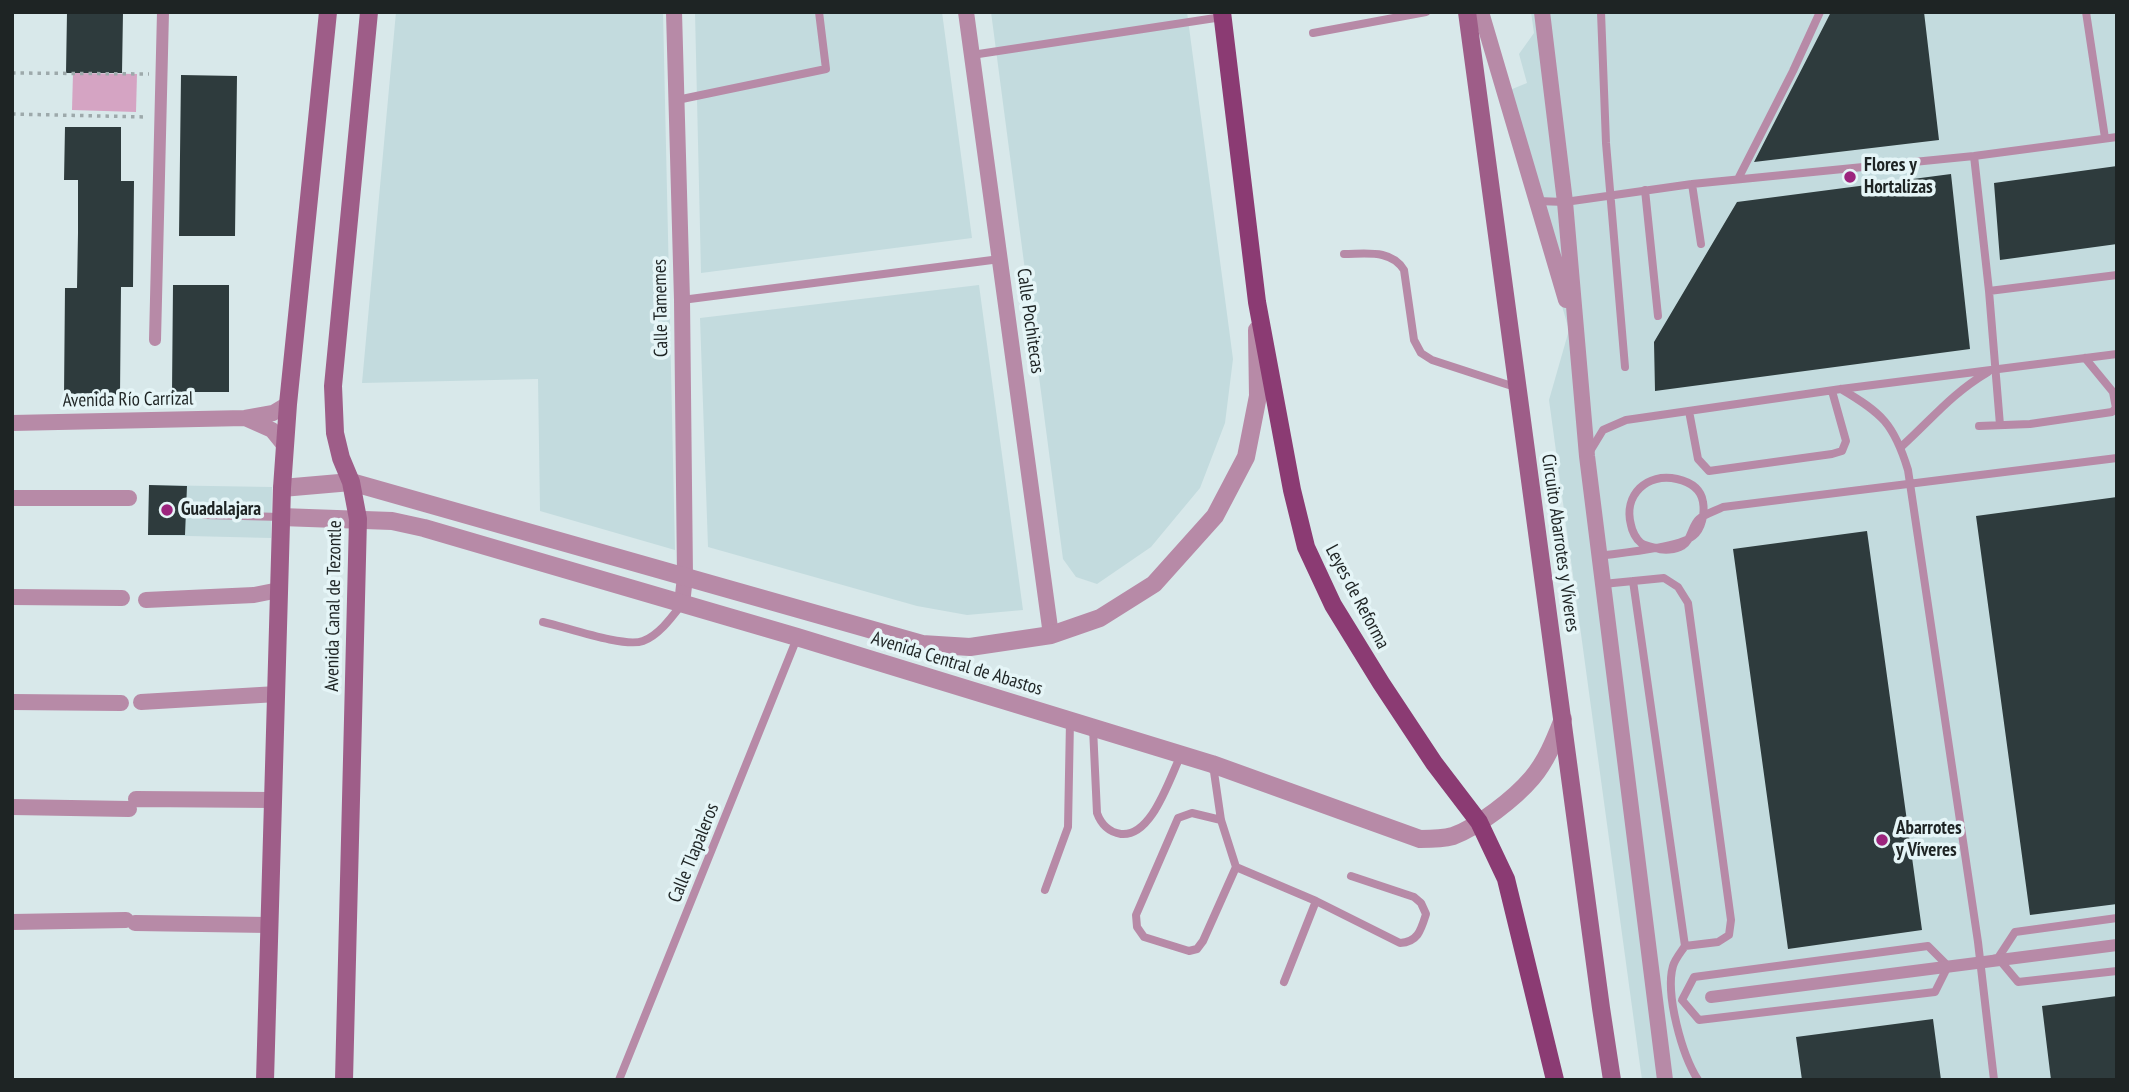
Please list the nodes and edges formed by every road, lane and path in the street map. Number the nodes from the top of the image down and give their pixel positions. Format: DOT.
graph roads {
  1 [pos="163,12"];
  2 [pos="328,12"];
  3 [pos="369,12"];
  4 [pos="674,12"];
  5 [pos="819,12"];
  6 [pos="966,12"];
  7 [pos="1426,12"];
  8 [pos="1467,12"];
  9 [pos="1481,12"];
  10 [pos="1542,12"];
  11 [pos="1601,12"];
  12 [pos="1820,12"];
  13 [pos="2086,12"];
  14 [pos="1222,15"];
  15 [pos="1313,33"];
  16 [pos="972,55"];
  17 [pos="12,73"];
  18 [pos="161,74"];
  19 [pos="677,100"];
  20 [pos="12,114"];
  21 [pos="160,117"];
  22 [pos="2117,137"];
  23 [pos="2105,138"];
  24 [pos="1974,156"];
  25 [pos="1738,179"];
  26 [pos="1692,184"];
  27 [pos="1645,190"];
  28 [pos="1610,196"];
  29 [pos="1537,201"];
  30 [pos="1565,202"];
  31 [pos="1701,244"];
  32 [pos="1344,254"];
  33 [pos="1000,259"];
  34 [pos="2117,275"];
  35 [pos="1989,291"];
  36 [pos="682,300"];
  37 [pos="1257,302"];
  38 [pos="1658,316"];
  39 [pos="1574,329"];
  40 [pos="155,340"];
  41 [pos="2117,354"];
  42 [pos="2085,358"];
  43 [pos="1625,367"];
  44 [pos="1993,369"];
  45 [pos="1518,388"];
  46 [pos="1836,390"];
  47 [pos="288,404"];
  48 [pos="1689,411"];
  49 [pos="245,418"];
  50 [pos="12,423"];
  51 [pos="2000,425"];
  52 [pos="1979,426"];
  53 [pos="285,446"];
  54 [pos="1901,447"];
  55 [pos="1587,456"];
  56 [pos="2117,458"];
  57 [pos="351,482"];
  58 [pos="282,488"];
  59 [pos="12,498"];
  60 [pos="129,498"];
  61 [pos="205,515"];
  62 [pos="281,517"];
  63 [pos="358,519"];
  64 [pos="1599,556"];
  65 [pos="685,577"];
  66 [pos="1633,580"];
  67 [pos="1602,584"];
  68 [pos="279,590"];
  69 [pos="12,597"];
  70 [pos="122,598"];
  71 [pos="146,600"];
  72 [pos="682,604"];
  73 [pos="543,621"];
  74 [pos="1051,635"];
  75 [pos="797,637"];
  76 [pos="277,694"];
  77 [pos="12,702"];
  78 [pos="141,702"];
  79 [pos="121,703"];
  80 [pos="1563,719"];
  81 [pos="1070,721"];
  82 [pos="1093,728"];
  83 [pos="1181,755"];
  84 [pos="1212,764"];
  85 [pos="273,800"];
  86 [pos="12,807"];
  87 [pos="1222,820"];
  88 [pos="1479,822"];
  89 [pos="1236,867"];
  90 [pos="1351,876"];
  91 [pos="1045,890"];
  92 [pos="1316,901"];
  93 [pos="2117,918"];
  94 [pos="12,922"];
  95 [pos="268,925"];
  96 [pos="2117,945"];
  97 [pos="1685,946"];
  98 [pos="1998,958"];
  99 [pos="1980,963"];
  100 [pos="1948,966"];
  101 [pos="2117,971"];
  102 [pos="1284,982"];
  103 [pos="1711,997"];
  104 [pos="265,1080"];
  105 [pos="344,1080"];
  106 [pos="619,1080"];
  107 [pos="1555,1080"];
  108 [pos="1612,1080"];
  109 [pos="1665,1080"];
  110 [pos="1698,1080"];
  111 [pos="1994,1080"];
  1 -- 18 [label="street"];
  2 -- 47 [label="main road"];
  3 -- 57 [label="main road, Avenida Canal de Tezontle"];
  4 -- 19 [label="street, Calle Tamemes"];
  5 -- 19 [label="lane"];
  6 -- 16 [label="street, Calle Pochitecas"];
  7 -- 15 [label="lane"];
  8 -- 45 [label="main road, Circuito Abarrotes y Víveres"];
  9 -- 29 [label="street"];
  10 -- 30 [label="street"];
  11 -- 28 [label="lane"];
  12 -- 25 [label="lane"];
  13 -- 23 [label="lane"];
  14 -- 16 [label="lane"];
  14 -- 37 [label="main road, Leyes de Reforma"];
  16 -- 33 [label="street, Calle Pochitecas"];
  17 -- 18 [label="path"];
  18 -- 21 [label="street"];
  19 -- 36 [label="street, Calle Tamemes"];
  20 -- 21 [label="path"];
  21 -- 40 [label="street"];
  22 -- 23 [label="lane"];
  23 -- 24 [label="lane"];
  24 -- 25 [label="lane"];
  24 -- 35 [label="lane"];
  25 -- 26 [label="lane"];
  26 -- 27 [label="lane"];
  26 -- 31 [label="lane"];
  27 -- 28 [label="lane"];
  27 -- 38 [label="lane"];
  28 -- 30 [label="lane"];
  28 -- 43 [label="lane"];
  29 -- 30 [label="lane"];
  29 -- 39 [label="street"];
  30 -- 39 [label="street"];
  32 -- 45 [label="lane"];
  33 -- 36 [label="lane"];
  33 -- 74 [label="street, Calle Pochitecas"];
  34 -- 35 [label="lane"];
  35 -- 44 [label="lane"];
  36 -- 65 [label="street, Calle Tamemes"];
  37 -- 74 [label="street, Avenida Central de Abastos"];
  37 -- 88 [label="main road, Leyes de Reforma"];
  39 -- 55 [label="street"];
  41 -- 42 [label="lane"];
  42 -- 44 [label="lane"];
  42 -- 51 [label="lane"];
  44 -- 46 [label="lane"];
  44 -- 51 [label="lane"];
  44 -- 54 [label="lane"];
  45 -- 80 [label="main road, Circuito Abarrotes y Víveres"];
  46 -- 48 [label="lane"];
  46 -- 48 [label="lane"];
  46 -- 54 [label="lane"];
  47 -- 49 [label="street, Avenida Río Carrizal"];
  47 -- 53 [label="main road"];
  48 -- 55 [label="lane"];
  49 -- 50 [label="street, Avenida Río Carrizal"];
  49 -- 53 [label="street, Avenida Río Carrizal"];
  51 -- 52 [label="lane"];
  53 -- 58 [label="main road"];
  54 -- 99 [label="lane"];
  55 -- 64 [label="street"];
  56 -- 64 [label="lane"];
  57 -- 58 [label="street, Avenida Central de Abastos"];
  57 -- 63 [label="main road, Avenida Canal de Tezontle"];
  57 -- 65 [label="street, Avenida Central de Abastos"];
  58 -- 62 [label="main road"];
  59 -- 60 [label="street"];
  61 -- 62 [label="lane"];
  62 -- 63 [label="street, Avenida Central de Abastos"];
  62 -- 68 [label="main road"];
  63 -- 72 [label="street, Avenida Central de Abastos"];
  63 -- 105 [label="main road, Avenida Canal de Tezontle"];
  64 -- 67 [label="street"];
  65 -- 72 [label="street, Calle Tamemes"];
  65 -- 74 [label="street, Avenida Central de Abastos"];
  66 -- 67 [label="lane"];
  66 -- 97 [label="lane"];
  66 -- 97 [label="lane"];
  67 -- 109 [label="street"];
  68 -- 71 [label="street"];
  68 -- 76 [label="main road"];
  69 -- 70 [label="street"];
  72 -- 73 [label="lane"];
  72 -- 75 [label="street, Avenida Central de Abastos"];
  75 -- 81 [label="street, Avenida Central de Abastos"];
  75 -- 106 [label="lane, Calle Tlapaleros"];
  76 -- 78 [label="street"];
  76 -- 85 [label="main road"];
  77 -- 79 [label="street"];
  80 -- 88 [label="street, Avenida Central de Abastos"];
  80 -- 108 [label="main road, Circuito Abarrotes y Víveres"];
  81 -- 82 [label="street, Avenida Central de Abastos"];
  81 -- 91 [label="lane"];
  82 -- 83 [label="street, Avenida Central de Abastos"];
  82 -- 83 [label="lane"];
  83 -- 84 [label="street, Avenida Central de Abastos"];
  84 -- 87 [label="lane"];
  84 -- 88 [label="street, Avenida Central de Abastos"];
  85 -- 86 [label="street"];
  85 -- 95 [label="main road"];
  87 -- 89 [label="lane"];
  87 -- 89 [label="lane"];
  88 -- 107 [label="main road, Leyes de Reforma"];
  89 -- 92 [label="lane"];
  90 -- 92 [label="lane"];
  92 -- 102 [label="lane"];
  93 -- 98 [label="lane"];
  94 -- 95 [label="street"];
  95 -- 104 [label="main road"];
  96 -- 99 [label="street"];
  97 -- 110 [label="lane"];
  98 -- 100 [label="lane"];
  98 -- 101 [label="lane"];
  99 -- 103 [label="street"];
  99 -- 111 [label="lane"];
  100 -- 100 [label="lane"];
}
